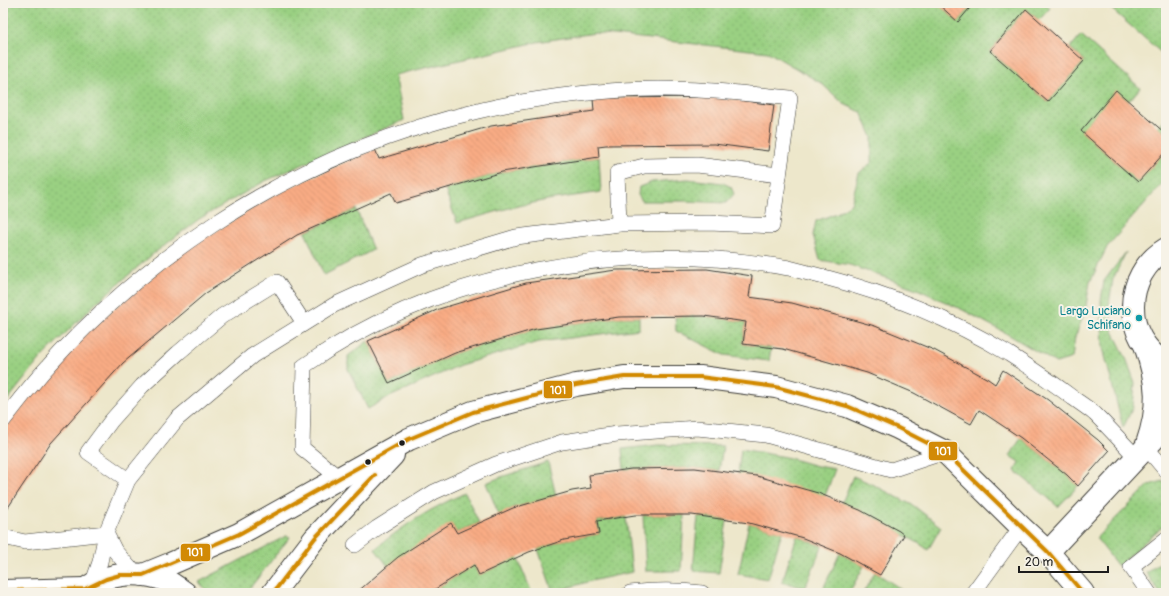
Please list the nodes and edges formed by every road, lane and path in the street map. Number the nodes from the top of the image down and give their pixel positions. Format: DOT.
graph roads {
  1 [pos="779,175"];
  2 [pos="619,224"];
  3 [pos="1162,249"];
  4 [pos="304,323"];
  5 [pos="1145,344"];
  6 [pos="1166,364"];
  7 [pos="3,421"];
  8 [pos="1166,426"];
  9 [pos="409,439"];
  10 [pos="945,452"];
  11 [pos="1141,452"];
  12 [pos="1166,471"];
  13 [pos="339,478"];
  14 [pos="128,480"];
  15 [pos="1021,527"];
  16 [pos="106,533"];
  17 [pos="3,537"];
  18 [pos="1166,539"];
  19 [pos="355,545"];
  20 [pos="1048,552"];
  21 [pos="139,575"];
  22 [pos="86,589"];
  23 [pos="3,591"];
  24 [pos="185,593"];
  25 [pos="273,593"];
  26 [pos="630,593"];
  27 [pos="702,593"];
  28 [pos="972,593"];
  29 [pos="1083,593"];
  30 [pos="1149,593"];
  1 -- 2 [label="lane"];
  1 -- 2 [label="lane"];
  1 -- 7 [label="lane"];
  2 -- 4 [label="lane"];
  3 -- 5 [label="street"];
  4 -- 14 [label="lane"];
  4 -- 14 [label="lane"];
  5 -- 6 [label="street"];
  5 -- 11 [label="street"];
  8 -- 11 [label="street"];
  9 -- 10 [label="street"];
  9 -- 13 [label="street"];
  9 -- 25 [label="street"];
  10 -- 15 [label="street"];
  10 -- 19 [label="lane"];
  11 -- 12 [label="lane"];
  11 -- 13 [label="lane"];
  11 -- 20 [label="street"];
  13 -- 21 [label="street"];
  14 -- 16 [label="lane"];
  15 -- 20 [label="street"];
  15 -- 28 [label="lane"];
  16 -- 17 [label="lane"];
  16 -- 21 [label="lane"];
  16 -- 22 [label="lane"];
  18 -- 30 [label="lane"];
  20 -- 29 [label="street"];
  21 -- 22 [label="street"];
  21 -- 24 [label="street"];
  22 -- 23 [label="street"];
  26 -- 27 [label="lane"];
}
